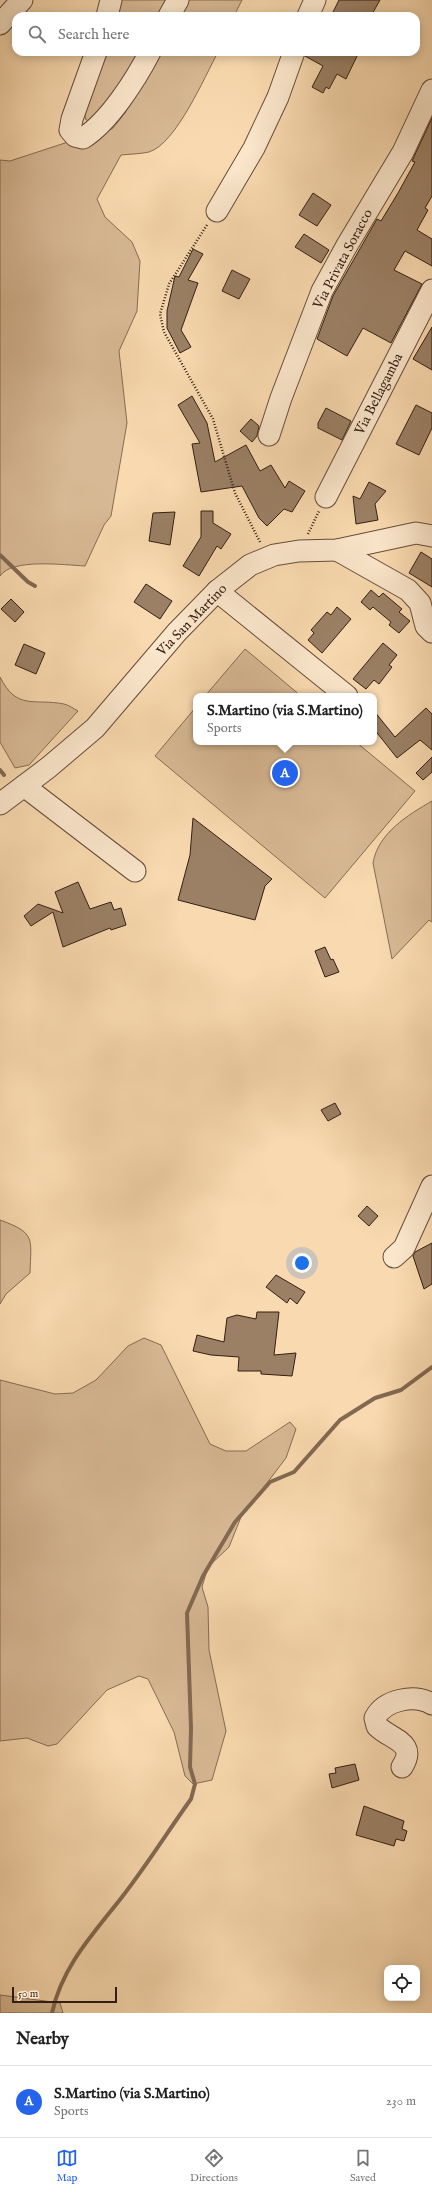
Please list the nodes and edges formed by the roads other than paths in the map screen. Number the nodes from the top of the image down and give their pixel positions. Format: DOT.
graph roads {
  1 [pos="22,0"];
  2 [pos="111,0"];
  3 [pos="178,0"];
  4 [pos="314,0"];
  5 [pos="107,12"];
  6 [pos="171,12"];
  7 [pos="310,12"];
  8 [pos="0,24"];
  9 [pos="95,56"];
  10 [pos="148,56"];
  11 [pos="292,56"];
  12 [pos="432,90"];
  13 [pos="217,211"];
  14 [pos="432,290"];
  15 [pos="269,435"];
  16 [pos="326,497"];
  17 [pos="432,536"];
  18 [pos="337,550"];
  19 [pos="217,591"];
  20 [pos="432,632"];
  21 [pos="343,693"];
  22 [pos="24,786"];
  23 [pos="0,804"];
  24 [pos="135,871"];
  25 [pos="432,1186"];
  26 [pos="394,1257"];
  27 [pos="432,1704"];
  28 [pos="402,1768"];
  1 -- 8 [label="street"];
  2 -- 5 [label="street"];
  3 -- 6 [label="street"];
  4 -- 7 [label="street"];
  9 -- 10 [label="street"];
  11 -- 13 [label="street"];
  12 -- 15 [label="street, Via Privata Soracco"];
  14 -- 16 [label="street, Via Bellagamba"];
  17 -- 18 [label="street, Via San Martino"];
  18 -- 19 [label="street, Via San Martino"];
  18 -- 20 [label="street"];
  19 -- 21 [label="street"];
  19 -- 22 [label="street, Via San Martino"];
  22 -- 23 [label="street, Via San Martino"];
  22 -- 24 [label="street"];
  25 -- 26 [label="street"];
  27 -- 28 [label="street"];
}
